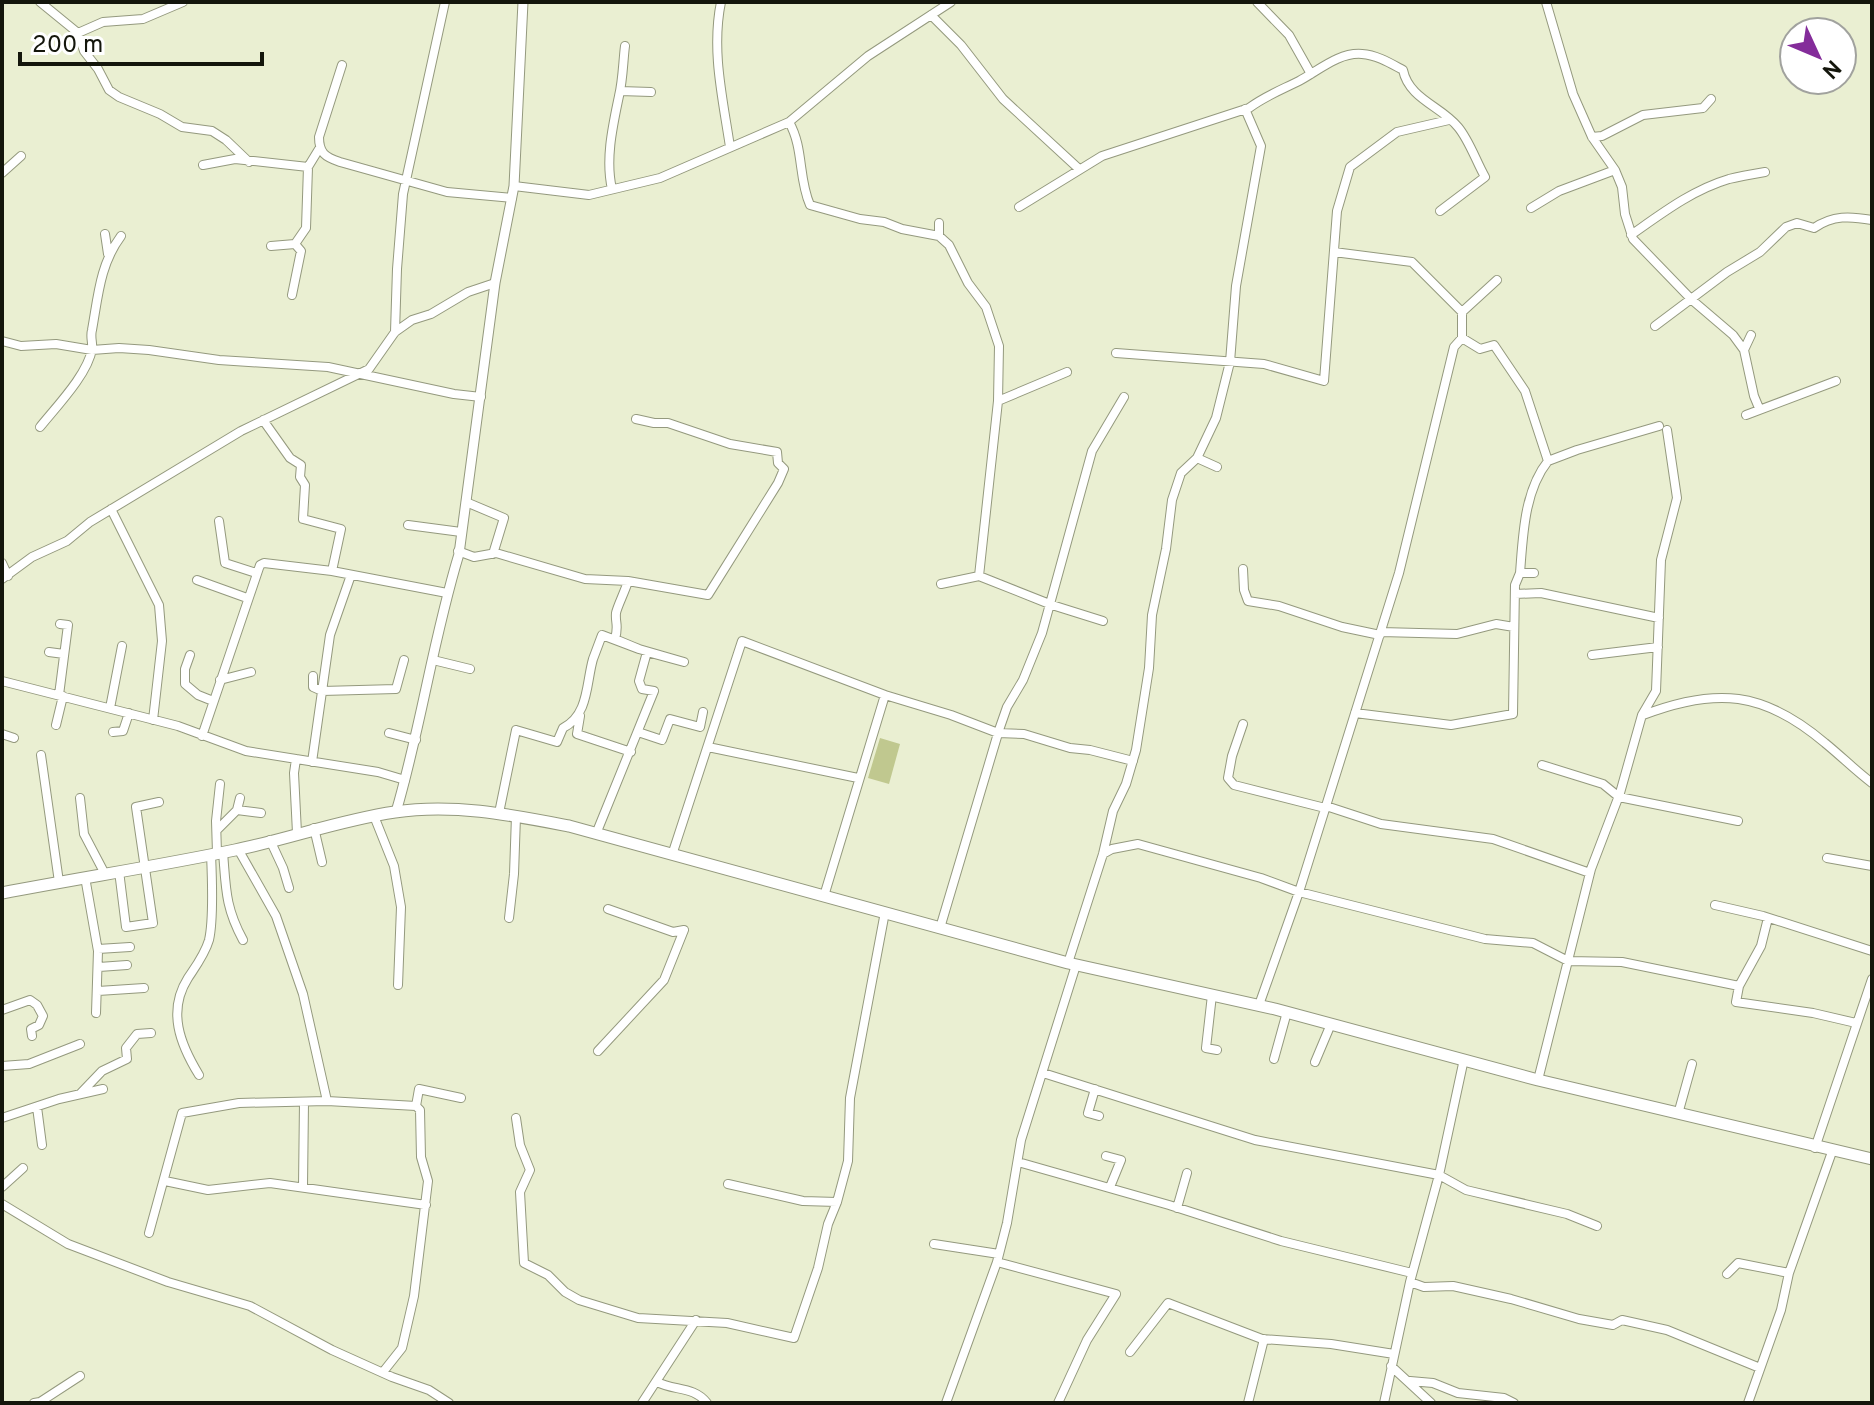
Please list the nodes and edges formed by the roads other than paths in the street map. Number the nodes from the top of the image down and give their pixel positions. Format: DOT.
graph roads {
  1 [pos="40,2"];
  2 [pos="183,2"];
  3 [pos="445,2"];
  4 [pos="523,2"];
  5 [pos="721,2"];
  6 [pos="951,2"];
  7 [pos="1257,2"];
  8 [pos="1546,2"];
  9 [pos="931,15"];
  10 [pos="78,33"];
  11 [pos="625,46"];
  12 [pos="342,65"];
  13 [pos="1311,74"];
  14 [pos="620,91"];
  15 [pos="651,92"];
  16 [pos="1711,99"];
  17 [pos="1245,109"];
  18 [pos="1449,120"];
  19 [pos="789,122"];
  20 [pos="1592,137"];
  21 [pos="730,147"];
  22 [pos="319,149"];
  23 [pos="21,156"];
  24 [pos="249,162"];
  25 [pos="203,165"];
  26 [pos="308,167"];
  27 [pos="1079,169"];
  28 [pos="1615,170"];
  29 [pos="1765,172"];
  30 [pos="2,173"];
  31 [pos="406,180"];
  32 [pos="514,186"];
  33 [pos="612,189"];
  34 [pos="512,198"];
  35 [pos="1019,207"];
  36 [pos="1531,208"];
  37 [pos="1440,211"];
  38 [pos="1872,220"];
  39 [pos="939,223"];
  40 [pos="105,234"];
  41 [pos="1631,235"];
  42 [pos="121,236"];
  43 [pos="939,236"];
  44 [pos="295,244"];
  45 [pos="271,246"];
  46 [pos="1334,252"];
  47 [pos="108,254"];
  48 [pos="1497,280"];
  49 [pos="495,283"];
  50 [pos="292,295"];
  51 [pos="1692,300"];
  52 [pos="1462,312"];
  53 [pos="1655,326"];
  54 [pos="395,332"];
  55 [pos="1751,335"];
  56 [pos="1462,338"];
  57 [pos="2,341"];
  58 [pos="92,350"];
  59 [pos="1744,350"];
  60 [pos="1116,353"];
  61 [pos="1230,362"];
  62 [pos="360,372"];
  63 [pos="1067,372"];
  64 [pos="1836,381"];
  65 [pos="481,397"];
  66 [pos="1124,397"];
  67 [pos="998,401"];
  68 [pos="1759,408"];
  69 [pos="1746,415"];
  70 [pos="636,419"];
  71 [pos="263,420"];
  72 [pos="40,427"];
  73 [pos="1197,458"];
  74 [pos="1548,461"];
  75 [pos="1217,467"];
  76 [pos="466,502"];
  77 [pos="111,509"];
  78 [pos="219,521"];
  79 [pos="408,525"];
  80 [pos="461,532"];
  81 [pos="458,551"];
  82 [pos="493,554"];
  83 [pos="2,563"];
  84 [pos="1243,569"];
  85 [pos="332,571"];
  86 [pos="256,573"];
  87 [pos="1520,573"];
  88 [pos="1534,573"];
  89 [pos="351,575"];
  90 [pos="979,576"];
  91 [pos="5,578"];
  92 [pos="197,580"];
  93 [pos="628,581"];
  94 [pos="941,584"];
  95 [pos="447,593"];
  96 [pos="1515,594"];
  97 [pos="247,598"];
  98 [pos="1052,605"];
  99 [pos="1659,618"];
  100 [pos="1103,621"];
  101 [pos="60,624"];
  102 [pos="1514,627"];
  103 [pos="1380,634"];
  104 [pos="122,646"];
  105 [pos="1658,647"];
  106 [pos="639,649"];
  107 [pos="49,652"];
  108 [pos="64,654"];
  109 [pos="190,655"];
  110 [pos="1592,655"];
  111 [pos="404,660"];
  112 [pos="433,660"];
  113 [pos="470,669"];
  114 [pos="251,672"];
  115 [pos="313,676"];
  116 [pos="220,680"];
  117 [pos="2,681"];
  118 [pos="322,691"];
  119 [pos="61,695"];
  120 [pos="885,695"];
  121 [pos="213,701"];
  122 [pos="110,708"];
  123 [pos="581,711"];
  124 [pos="703,712"];
  125 [pos="129,713"];
  126 [pos="1355,713"];
  127 [pos="1642,715"];
  128 [pos="153,720"];
  129 [pos="1243,724"];
  130 [pos="56,725"];
  131 [pos="113,732"];
  132 [pos="638,732"];
  133 [pos="389,733"];
  134 [pos="998,733"];
  135 [pos="2,734"];
  136 [pos="202,736"];
  137 [pos="14,738"];
  138 [pos="416,740"];
  139 [pos="695,750"];
  140 [pos="707,750"];
  141 [pos="631,752"];
  142 [pos="41,755"];
  143 [pos="296,759"];
  144 [pos="1133,761"];
  145 [pos="312,762"];
  146 [pos="1542,765"];
  147 [pos="858,778"];
  148 [pos="405,780"];
  149 [pos="1872,783"];
  150 [pos="220,784"];
  151 [pos="1619,797"];
  152 [pos="80,798"];
  153 [pos="240,798"];
  154 [pos="159,802"];
  155 [pos="1326,807"];
  156 [pos="237,810"];
  157 [pos="396,812"];
  158 [pos="261,813"];
  159 [pos="499,813"];
  160 [pos="374,816"];
  161 [pos="516,816"];
  162 [pos="1738,821"];
  163 [pos="314,828"];
  164 [pos="217,830"];
  165 [pos="297,833"];
  166 [pos="596,834"];
  167 [pos="270,840"];
  168 [pos="238,849"];
  169 [pos="217,853"];
  170 [pos="1103,854"];
  171 [pos="672,855"];
  172 [pos="1827,858"];
  173 [pos="322,862"];
  174 [pos="146,866"];
  175 [pos="1872,866"];
  176 [pos="119,871"];
  177 [pos="1590,873"];
  178 [pos="105,874"];
  179 [pos="85,877"];
  180 [pos="59,882"];
  181 [pos="289,888"];
  182 [pos="1299,892"];
  183 [pos="2,893"];
  184 [pos="824,896"];
  185 [pos="1715,905"];
  186 [pos="608,909"];
  187 [pos="885,912"];
  188 [pos="509,918"];
  189 [pos="1768,918"];
  190 [pos="940,928"];
  191 [pos="243,940"];
  192 [pos="130,947"];
  193 [pos="98,949"];
  194 [pos="1872,951"];
  195 [pos="1568,961"];
  196 [pos="1072,964"];
  197 [pos="127,965"];
  198 [pos="99,967"];
  199 [pos="1872,979"];
  200 [pos="398,985"];
  201 [pos="1739,986"];
  202 [pos="144,988"];
  203 [pos="98,991"];
  204 [pos="1212,995"];
  205 [pos="1259,1005"];
  206 [pos="2,1010"];
  207 [pos="1287,1012"];
  208 [pos="96,1013"];
  209 [pos="1856,1023"];
  210 [pos="1331,1024"];
  211 [pos="151,1033"];
  212 [pos="32,1036"];
  213 [pos="80,1044"];
  214 [pos="1217,1050"];
  215 [pos="598,1051"];
  216 [pos="1274,1059"];
  217 [pos="1464,1059"];
  218 [pos="1315,1062"];
  219 [pos="1692,1064"];
  220 [pos="2,1066"];
  221 [pos="1043,1073"];
  222 [pos="199,1075"];
  223 [pos="1538,1080"];
  224 [pos="103,1089"];
  225 [pos="1095,1089"];
  226 [pos="80,1095"];
  227 [pos="461,1098"];
  228 [pos="327,1101"];
  229 [pos="304,1102"];
  230 [pos="416,1106"];
  231 [pos="37,1107"];
  232 [pos="1678,1114"];
  233 [pos="1099,1116"];
  234 [pos="2,1118"];
  235 [pos="516,1118"];
  236 [pos="42,1145"];
  237 [pos="1815,1148"];
  238 [pos="1833,1149"];
  239 [pos="1106,1156"];
  240 [pos="1872,1159"];
  241 [pos="1018,1162"];
  242 [pos="23,1168"];
  243 [pos="1187,1173"];
  244 [pos="1439,1175"];
  245 [pos="165,1181"];
  246 [pos="728,1184"];
  247 [pos="303,1186"];
  248 [pos="2,1187"];
  249 [pos="1110,1187"];
  250 [pos="837,1202"];
  251 [pos="2,1204"];
  252 [pos="426,1205"];
  253 [pos="1177,1208"];
  254 [pos="1597,1226"];
  255 [pos="149,1233"];
  256 [pos="934,1244"];
  257 [pos="998,1258"];
  258 [pos="1789,1273"];
  259 [pos="1727,1274"];
  260 [pos="1411,1277"];
  261 [pos="696,1320"];
  262 [pos="1264,1339"];
  263 [pos="1130,1352"];
  264 [pos="1394,1354"];
  265 [pos="1391,1366"];
  266 [pos="1760,1368"];
  267 [pos="383,1372"];
  268 [pos="80,1376"];
  269 [pos="1410,1381"];
  270 [pos="657,1382"];
  271 [pos="643,1402"];
  272 [pos="34,1403"];
  273 [pos="449,1403"];
  274 [pos="707,1403"];
  275 [pos="946,1403"];
  276 [pos="1058,1403"];
  277 [pos="1248,1403"];
  278 [pos="1384,1403"];
  279 [pos="1431,1403"];
  280 [pos="1514,1403"];
  281 [pos="1748,1403"];
  1 -- 10 [label="street"];
  2 -- 10 [label="street"];
  3 -- 31 [label="street"];
  4 -- 32 [label="street"];
  5 -- 21 [label="street"];
  6 -- 9 [label="street"];
  7 -- 13 [label="street"];
  8 -- 20 [label="street"];
  9 -- 19 [label="street"];
  9 -- 27 [label="street"];
  10 -- 24 [label="street"];
  11 -- 14 [label="street"];
  12 -- 22 [label="street"];
  13 -- 17 [label="street"];
  13 -- 18 [label="street"];
  14 -- 15 [label="street"];
  14 -- 33 [label="street"];
  16 -- 20 [label="street"];
  17 -- 27 [label="street"];
  17 -- 61 [label="street"];
  18 -- 37 [label="street"];
  18 -- 46 [label="street"];
  19 -- 21 [label="street"];
  19 -- 43 [label="street"];
  20 -- 28 [label="street"];
  21 -- 33 [label="street"];
  22 -- 26 [label="street"];
  22 -- 31 [label="street"];
  23 -- 30 [label="street"];
  24 -- 25 [label="street"];
  24 -- 26 [label="street"];
  26 -- 44 [label="street"];
  27 -- 35 [label="street"];
  28 -- 36 [label="street"];
  28 -- 41 [label="street"];
  29 -- 41 [label="street"];
  31 -- 34 [label="street"];
  31 -- 54 [label="street"];
  32 -- 33 [label="street"];
  32 -- 34 [label="street"];
  34 -- 49 [label="street"];
  38 -- 51 [label="street"];
  39 -- 43 [label="street"];
  40 -- 47 [label="street"];
  41 -- 51 [label="street"];
  42 -- 47 [label="street"];
  43 -- 67 [label="street"];
  44 -- 45 [label="street"];
  44 -- 50 [label="street"];
  46 -- 52 [label="street"];
  46 -- 61 [label="street"];
  47 -- 58 [label="street"];
  48 -- 52 [label="street"];
  49 -- 54 [label="street"];
  49 -- 65 [label="street"];
  51 -- 53 [label="street"];
  51 -- 59 [label="street"];
  52 -- 56 [label="street"];
  54 -- 62 [label="street"];
  55 -- 59 [label="street"];
  56 -- 74 [label="street"];
  56 -- 103 [label="street"];
  57 -- 58 [label="street"];
  58 -- 62 [label="street"];
  58 -- 72 [label="street"];
  59 -- 68 [label="street"];
  60 -- 61 [label="street"];
  61 -- 73 [label="street"];
  62 -- 65 [label="street"];
  62 -- 71 [label="street"];
  63 -- 67 [label="street"];
  64 -- 68 [label="street"];
  65 -- 76 [label="street"];
  66 -- 98 [label="street"];
  67 -- 90 [label="street"];
  68 -- 69 [label="street"];
  70 -- 93 [label="street"];
  71 -- 77 [label="street"];
  71 -- 85 [label="street"];
  73 -- 75 [label="street"];
  73 -- 144 [label="street"];
  74 -- 87 [label="street"];
  74 -- 99 [label="street"];
  76 -- 80 [label="street"];
  76 -- 82 [label="street"];
  77 -- 91 [label="street"];
  77 -- 128 [label="street"];
  78 -- 86 [label="street"];
  79 -- 80 [label="street"];
  80 -- 81 [label="street"];
  81 -- 82 [label="street"];
  81 -- 95 [label="street"];
  82 -- 93 [label="street"];
  83 -- 91 [label="street"];
  84 -- 103 [label="street"];
  85 -- 86 [label="street"];
  85 -- 89 [label="street"];
  86 -- 97 [label="street"];
  87 -- 88 [label="street"];
  87 -- 96 [label="street"];
  89 -- 95 [label="street"];
  89 -- 118 [label="street"];
  90 -- 94 [label="street"];
  90 -- 98 [label="street"];
  92 -- 97 [label="street"];
  93 -- 106 [label="street"];
  95 -- 112 [label="street"];
  96 -- 99 [label="street"];
  96 -- 102 [label="street"];
  97 -- 116 [label="street"];
  98 -- 100 [label="street"];
  98 -- 134 [label="street"];
  99 -- 105 [label="street"];
  101 -- 108 [label="street"];
  102 -- 103 [label="street"];
  102 -- 126 [label="street"];
  103 -- 126 [label="street"];
  104 -- 122 [label="street"];
  105 -- 110 [label="street"];
  105 -- 127 [label="street"];
  106 -- 123 [label="street"];
  106 -- 132 [label="street"];
  107 -- 108 [label="street"];
  108 -- 119 [label="street"];
  109 -- 121 [label="street"];
  111 -- 118 [label="street"];
  112 -- 113 [label="street"];
  112 -- 138 [label="street"];
  114 -- 116 [label="street"];
  115 -- 118 [label="street"];
  116 -- 121 [label="street"];
  117 -- 119 [label="street"];
  118 -- 145 [label="street"];
  119 -- 122 [label="street"];
  119 -- 130 [label="street"];
  120 -- 134 [label="street"];
  120 -- 140 [label="street"];
  120 -- 147 [label="street"];
  121 -- 136 [label="street"];
  122 -- 125 [label="street"];
  123 -- 141 [label="street"];
  123 -- 159 [label="street"];
  124 -- 132 [label="street"];
  125 -- 128 [label="street"];
  125 -- 131 [label="street"];
  126 -- 155 [label="street"];
  127 -- 149 [label="street"];
  127 -- 151 [label="street"];
  128 -- 136 [label="street"];
  129 -- 155 [label="street"];
  132 -- 141 [label="street"];
  133 -- 138 [label="street"];
  134 -- 144 [label="street"];
  134 -- 190 [label="street"];
  135 -- 137 [label="street"];
  136 -- 143 [label="street"];
  138 -- 148 [label="street"];
  139 -- 140 [label="street"];
  140 -- 147 [label="street"];
  140 -- 171 [label="street"];
  141 -- 166 [label="street"];
  142 -- 180 [label="street"];
  143 -- 145 [label="street"];
  143 -- 165 [label="street"];
  144 -- 170 [label="street"];
  145 -- 148 [label="street"];
  146 -- 151 [label="street"];
  147 -- 184 [label="street"];
  148 -- 157 [label="street"];
  150 -- 164 [label="street"];
  151 -- 162 [label="street"];
  151 -- 177 [label="street"];
  152 -- 178 [label="street"];
  153 -- 156 [label="street"];
  154 -- 174 [label="street"];
  155 -- 177 [label="street"];
  155 -- 182 [label="street"];
  156 -- 158 [label="street"];
  156 -- 164 [label="street"];
  157 -- 159 [label="main road"];
  157 -- 160 [label="main road"];
  159 -- 161 [label="main road"];
  160 -- 163 [label="main road"];
  160 -- 200 [label="street"];
  161 -- 166 [label="main road"];
  161 -- 188 [label="street"];
  163 -- 165 [label="main road"];
  163 -- 173 [label="street"];
  164 -- 169 [label="street"];
  165 -- 167 [label="main road"];
  166 -- 171 [label="main road"];
  167 -- 168 [label="main road"];
  167 -- 181 [label="street"];
  168 -- 169 [label="main road"];
  168 -- 228 [label="street"];
  169 -- 174 [label="main road"];
  169 -- 191 [label="street"];
  169 -- 222 [label="street"];
  170 -- 182 [label="street"];
  170 -- 196 [label="street"];
  171 -- 184 [label="main road"];
  172 -- 175 [label="street"];
  174 -- 176 [label="main road"];
  174 -- 176 [label="street"];
  176 -- 178 [label="main road"];
  177 -- 195 [label="street"];
  178 -- 179 [label="main road"];
  179 -- 180 [label="main road"];
  179 -- 193 [label="street"];
  180 -- 183 [label="main road"];
  182 -- 195 [label="street"];
  182 -- 205 [label="street"];
  184 -- 187 [label="main road"];
  185 -- 189 [label="street"];
  186 -- 215 [label="street"];
  187 -- 190 [label="main road"];
  187 -- 250 [label="street"];
  189 -- 194 [label="street"];
  189 -- 201 [label="street"];
  190 -- 196 [label="main road"];
  192 -- 193 [label="street"];
  193 -- 198 [label="street"];
  195 -- 201 [label="street"];
  195 -- 223 [label="street"];
  196 -- 204 [label="main road"];
  196 -- 221 [label="street"];
  197 -- 198 [label="street"];
  198 -- 203 [label="street"];
  199 -- 209 [label="street"];
  201 -- 209 [label="street"];
  202 -- 203 [label="street"];
  203 -- 208 [label="street"];
  204 -- 205 [label="main road"];
  204 -- 214 [label="street"];
  205 -- 207 [label="main road"];
  206 -- 212 [label="street"];
  207 -- 210 [label="main road"];
  207 -- 216 [label="street"];
  209 -- 237 [label="street"];
  210 -- 217 [label="main road"];
  210 -- 218 [label="street"];
  211 -- 226 [label="street"];
  213 -- 220 [label="street"];
  217 -- 223 [label="main road"];
  217 -- 244 [label="street"];
  219 -- 232 [label="street"];
  221 -- 225 [label="street"];
  221 -- 241 [label="street"];
  223 -- 232 [label="main road"];
  224 -- 226 [label="street"];
  225 -- 233 [label="street"];
  225 -- 244 [label="street"];
  226 -- 231 [label="street"];
  227 -- 230 [label="street"];
  228 -- 229 [label="street"];
  228 -- 230 [label="street"];
  229 -- 245 [label="street"];
  229 -- 247 [label="street"];
  230 -- 252 [label="street"];
  231 -- 234 [label="street"];
  231 -- 236 [label="street"];
  232 -- 237 [label="main road"];
  235 -- 261 [label="street"];
  237 -- 238 [label="main road"];
  238 -- 240 [label="main road"];
  238 -- 258 [label="street"];
  239 -- 249 [label="street"];
  241 -- 249 [label="street"];
  241 -- 257 [label="street"];
  242 -- 248 [label="street"];
  243 -- 253 [label="street"];
  244 -- 254 [label="street"];
  244 -- 260 [label="street"];
  245 -- 247 [label="street"];
  245 -- 255 [label="street"];
  246 -- 250 [label="street"];
  247 -- 252 [label="street"];
  249 -- 253 [label="street"];
  250 -- 261 [label="street"];
  251 -- 267 [label="street"];
  252 -- 267 [label="street"];
  253 -- 260 [label="street"];
  256 -- 257 [label="street"];
  257 -- 275 [label="street"];
  257 -- 276 [label="street"];
  258 -- 259 [label="street"];
  258 -- 266 [label="street"];
  260 -- 264 [label="street"];
  260 -- 266 [label="street"];
  261 -- 270 [label="street"];
  262 -- 263 [label="street"];
  262 -- 264 [label="street"];
  262 -- 277 [label="street"];
  264 -- 265 [label="street"];
  265 -- 269 [label="street"];
  265 -- 278 [label="street"];
  266 -- 281 [label="street"];
  267 -- 273 [label="street"];
  268 -- 272 [label="street"];
  269 -- 279 [label="street"];
  269 -- 280 [label="street"];
  270 -- 271 [label="street"];
  270 -- 274 [label="street"];
}
